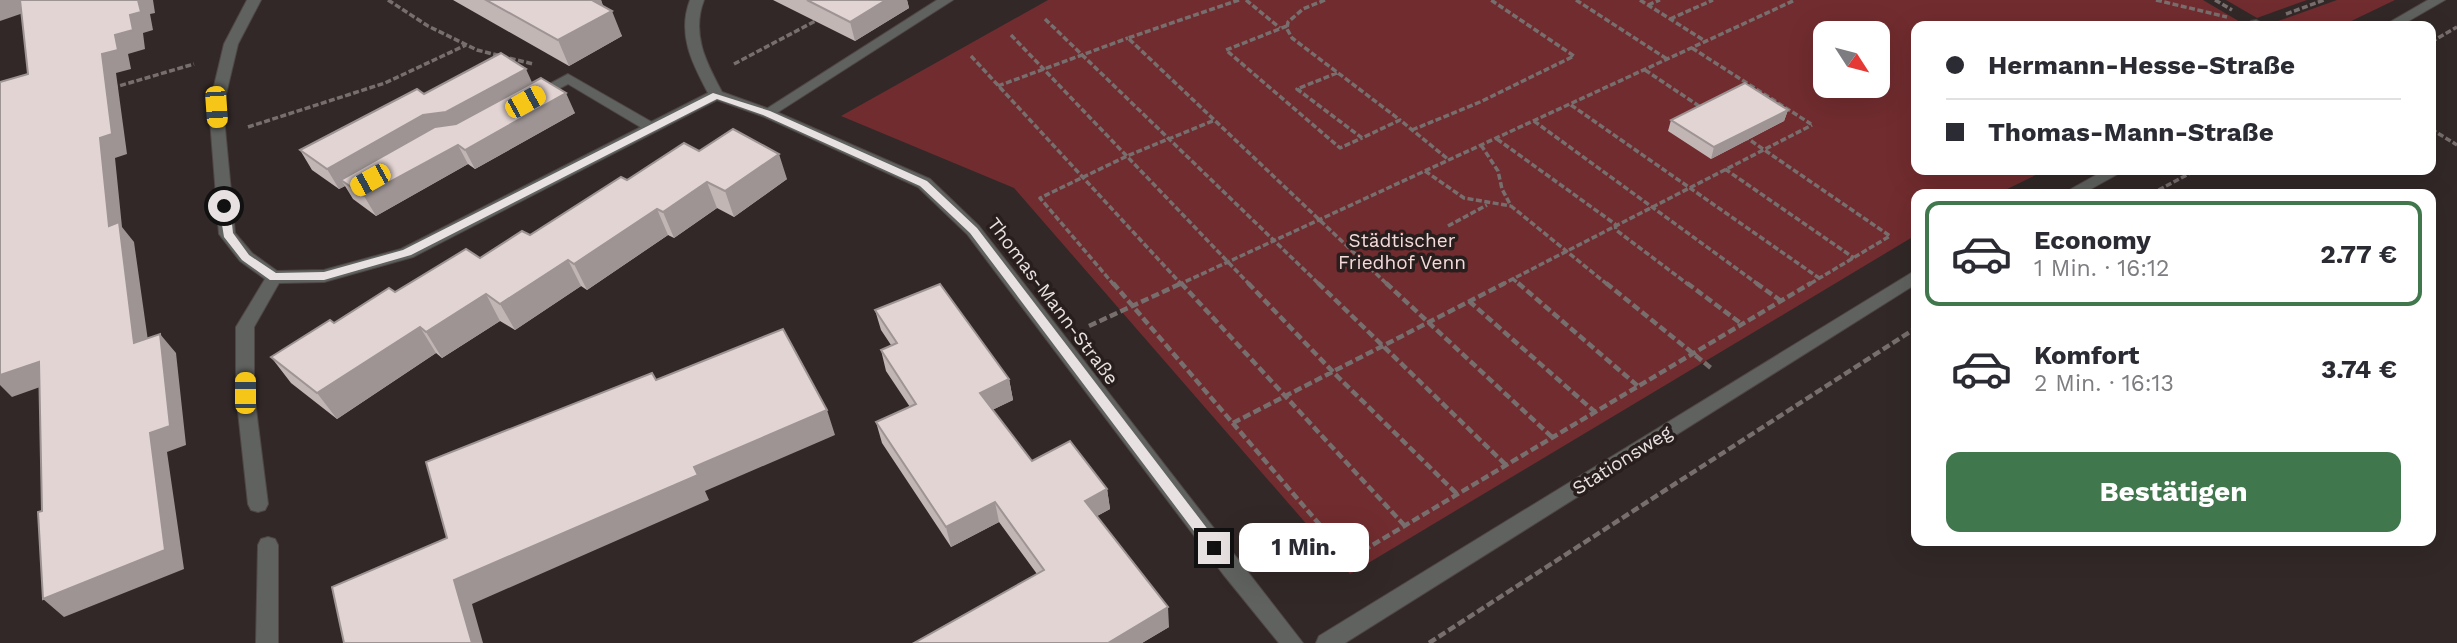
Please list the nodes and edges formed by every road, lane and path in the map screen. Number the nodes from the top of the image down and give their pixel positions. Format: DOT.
graph roads {
  1 [pos="254,0"];
  2 [pos="388,0"];
  3 [pos="697,0"];
  4 [pos="946,0"];
  5 [pos="1238,0"];
  6 [pos="1245,0"];
  7 [pos="1325,0"];
  8 [pos="1491,0"];
  9 [pos="1587,0"];
  10 [pos="1640,0"];
  11 [pos="1660,0"];
  12 [pos="1713,0"];
  13 [pos="1795,0"];
  14 [pos="2156,0"];
  15 [pos="2325,0"];
  16 [pos="2438,0"];
  17 [pos="1578,1"];
  18 [pos="1648,5"];
  19 [pos="827,14"];
  20 [pos="1045,19"];
  21 [pos="1670,19"];
  22 [pos="2242,21"];
  23 [pos="2269,21"];
  24 [pos="2398,21"];
  25 [pos="1287,26"];
  26 [pos="2457,27"];
  27 [pos="1281,29"];
  28 [pos="1011,35"];
  29 [pos="1128,38"];
  30 [pos="2436,39"];
  31 [pos="1706,41"];
  32 [pos="466,45"];
  33 [pos="1692,48"];
  34 [pos="1080,53"];
  35 [pos="229,54"];
  36 [pos="971,56"];
  37 [pos="1668,60"];
  38 [pos="1043,68"];
  39 [pos="1645,70"];
  40 [pos="1337,73"];
  41 [pos="568,78"];
  42 [pos="708,78"];
  43 [pos="998,86"];
  44 [pos="102,92"];
  45 [pos="716,95"];
  46 [pos="520,104"];
  47 [pos="1570,104"];
  48 [pos="767,113"];
  49 [pos="1710,113"];
  50 [pos="1215,120"];
  51 [pos="1400,120"];
  52 [pos="1534,121"];
  53 [pos="652,128"];
  54 [pos="1412,130"];
  55 [pos="2436,132"];
  56 [pos="1742,135"];
  57 [pos="218,137"];
  58 [pos="1362,138"];
  59 [pos="1496,138"];
  60 [pos="1170,139"];
  61 [pos="1481,145"];
  62 [pos="2457,145"];
  63 [pos="1764,149"];
  64 [pos="1127,156"];
  65 [pos="1449,160"];
  66 [pos="1724,169"];
  67 [pos="1425,171"];
  68 [pos="2107,175"];
  69 [pos="2187,175"];
  70 [pos="1082,176"];
  71 [pos="1688,187"];
  72 [pos="2080,189"];
  73 [pos="2160,189"];
  74 [pos="1488,205"];
  75 [pos="1511,206"];
  76 [pos="1652,206"];
  77 [pos="1321,219"];
  78 [pos="1615,224"];
  79 [pos="1448,226"];
  80 [pos="1275,240"];
  81 [pos="1565,250"];
  82 [pos="1854,258"];
  83 [pos="1227,262"];
  84 [pos="274,277"];
  85 [pos="1512,278"];
  86 [pos="1819,278"];
  87 [pos="1911,279"];
  88 [pos="1181,284"];
  89 [pos="1469,301"];
  90 [pos="1781,301"];
  91 [pos="1133,306"];
  92 [pos="1427,323"];
  93 [pos="1743,325"];
  94 [pos="1911,331"];
  95 [pos="1056,341"];
  96 [pos="1381,347"];
  97 [pos="1693,354"];
  98 [pos="1334,373"];
  99 [pos="1639,387"];
  100 [pos="1735,389"];
  101 [pos="1285,397"];
  102 [pos="1595,412"];
  103 [pos="1233,423"];
  104 [pos="1553,438"];
  105 [pos="1506,465"];
  106 [pos="1457,494"];
  107 [pos="258,504"];
  108 [pos="1405,525"];
  109 [pos="268,545"];
  110 [pos="267,643"];
  111 [pos="1292,643"];
  112 [pos="1327,643"];
  113 [pos="1429,643"];
  1 -- 35 [label="street"];
  2 -- 32 [label="path"];
  3 -- 42 [label="street"];
  4 -- 48 [label="street"];
  5 -- 29 [label="path"];
  6 -- 27 [label="path"];
  7 -- 25 [label="path"];
  8 -- 54 [label="path"];
  9 -- 17 [label="path"];
  10 -- 18 [label="path"];
  11 -- 18 [label="path"];
  12 -- 21 [label="path"];
  13 -- 31 [label="path"];
  14 -- 22 [label="path"];
  15 -- 23 [label="path"];
  16 -- 24 [label="street"];
  17 -- 37 [label="path"];
  18 -- 21 [label="path"];
  19 -- 42 [label="path"];
  20 -- 34 [label="path"];
  21 -- 31 [label="path"];
  25 -- 27 [label="path"];
  25 -- 40 [label="path"];
  26 -- 30 [label="path"];
  27 -- 58 [label="path"];
  28 -- 38 [label="path"];
  29 -- 34 [label="path"];
  29 -- 50 [label="path"];
  31 -- 33 [label="path"];
  32 -- 41 [label="path"];
  32 -- 57 [label="path"];
  33 -- 37 [label="path"];
  33 -- 63 [label="path"];
  34 -- 38 [label="path"];
  34 -- 60 [label="path"];
  35 -- 44 [label="path"];
  35 -- 57 [label="street"];
  36 -- 43 [label="path"];
  37 -- 39 [label="path"];
  38 -- 43 [label="path"];
  38 -- 64 [label="path"];
  39 -- 47 [label="path"];
  39 -- 49 [label="path"];
  40 -- 51 [label="path"];
  40 -- 58 [label="path"];
  41 -- 46 [label="street"];
  41 -- 53 [label="street"];
  42 -- 45 [label="street"];
  43 -- 70 [label="path"];
  45 -- 48 [label="street, Thomas-Mann-Straße"];
  45 -- 53 [label="street"];
  47 -- 52 [label="path"];
  47 -- 71 [label="path"];
  48 -- 95 [label="street, Thomas-Mann-Straße"];
  50 -- 60 [label="path"];
  50 -- 77 [label="path"];
  51 -- 54 [label="path"];
  51 -- 58 [label="path"];
  52 -- 59 [label="path"];
  52 -- 76 [label="path"];
  53 -- 84 [label="street"];
  54 -- 65 [label="path"];
  55 -- 62 [label="path"];
  56 -- 63 [label="path"];
  57 -- 84 [label="street"];
  59 -- 61 [label="path"];
  59 -- 78 [label="path"];
  60 -- 64 [label="path"];
  60 -- 80 [label="path"];
  61 -- 65 [label="path"];
  61 -- 75 [label="path"];
  63 -- 66 [label="path"];
  63 -- 82 [label="path"];
  64 -- 70 [label="path"];
  64 -- 83 [label="path"];
  65 -- 67 [label="path"];
  66 -- 71 [label="path"];
  66 -- 82 [label="path"];
  67 -- 74 [label="path"];
  67 -- 77 [label="path"];
  68 -- 72 [label="street"];
  69 -- 73 [label="path"];
  70 -- 88 [label="path"];
  70 -- 91 [label="path"];
  71 -- 76 [label="path"];
  71 -- 86 [label="path"];
  74 -- 75 [label="path"];
  74 -- 79 [label="path"];
  75 -- 81 [label="path"];
  76 -- 78 [label="path"];
  76 -- 90 [label="path"];
  77 -- 80 [label="path"];
  77 -- 92 [label="path"];
  78 -- 81 [label="path"];
  78 -- 93 [label="path"];
  80 -- 83 [label="path"];
  80 -- 96 [label="path"];
  81 -- 85 [label="path"];
  81 -- 97 [label="path"];
  82 -- 86 [label="path"];
  83 -- 88 [label="path"];
  83 -- 98 [label="path"];
  84 -- 107 [label="street"];
  85 -- 89 [label="path"];
  85 -- 99 [label="path"];
  86 -- 90 [label="path"];
  87 -- 100 [label="street, Stationsweg"];
  88 -- 91 [label="path"];
  88 -- 101 [label="path"];
  89 -- 92 [label="path"];
  89 -- 102 [label="path"];
  90 -- 93 [label="path"];
  91 -- 95 [label="path"];
  91 -- 103 [label="path"];
  92 -- 96 [label="path"];
  92 -- 104 [label="path"];
  93 -- 97 [label="path"];
  94 -- 113 [label="path"];
  95 -- 111 [label="street, Thomas-Mann-Straße"];
  96 -- 98 [label="path"];
  96 -- 105 [label="path"];
  97 -- 99 [label="path"];
  97 -- 100 [label="path"];
  98 -- 101 [label="path"];
  98 -- 106 [label="path"];
  99 -- 102 [label="path"];
  100 -- 112 [label="street, Stationsweg"];
  101 -- 103 [label="path"];
  101 -- 108 [label="path"];
  102 -- 104 [label="path"];
  103 -- 108 [label="path"];
  104 -- 105 [label="path"];
  105 -- 106 [label="path"];
  106 -- 108 [label="path"];
  109 -- 110 [label="street"];
}
